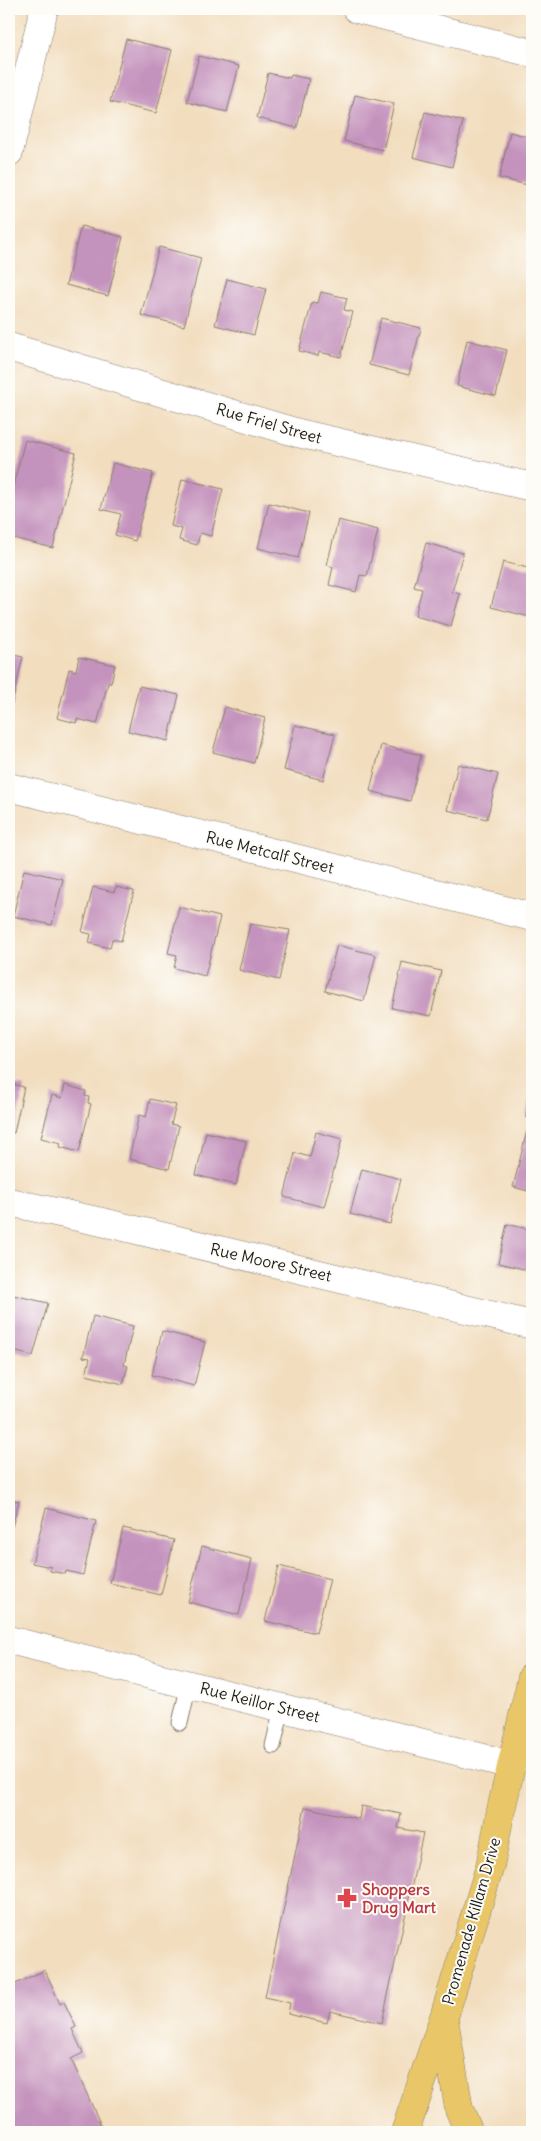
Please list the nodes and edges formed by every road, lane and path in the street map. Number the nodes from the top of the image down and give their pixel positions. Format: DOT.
graph roads {
  1 [pos="44,9"];
  2 [pos="357,9"];
  3 [pos="532,53"];
  4 [pos="9,152"];
  5 [pos="9,347"];
  6 [pos="532,487"];
  7 [pos="9,787"];
  8 [pos="532,917"];
  9 [pos="9,1202"];
  10 [pos="532,1325"];
  11 [pos="9,1640"];
  12 [pos="532,1677"];
  13 [pos="189,1684"];
  14 [pos="282,1708"];
  15 [pos="180,1723"];
  16 [pos="273,1746"];
  17 [pos="512,1765"];
  18 [pos="444,2017"];
  19 [pos="405,2132"];
  20 [pos="469,2132"];
  1 -- 4 [label="street"];
  2 -- 3 [label="street"];
  5 -- 6 [label="street, Rue Friel Street"];
  7 -- 8 [label="street, Rue Metcalf Street"];
  9 -- 10 [label="street, Rue Moore Street"];
  11 -- 13 [label="street, Rue Keillor Street"];
  12 -- 17 [label="main road, Promenade Killam Drive"];
  13 -- 14 [label="street, Rue Keillor Street"];
  13 -- 15 [label="lane"];
  14 -- 16 [label="lane"];
  14 -- 17 [label="street, Rue Keillor Street"];
  17 -- 18 [label="main road, Promenade Killam Drive"];
  18 -- 19 [label="main road, Promenade Killam Drive"];
  18 -- 20 [label="main road"];
}
